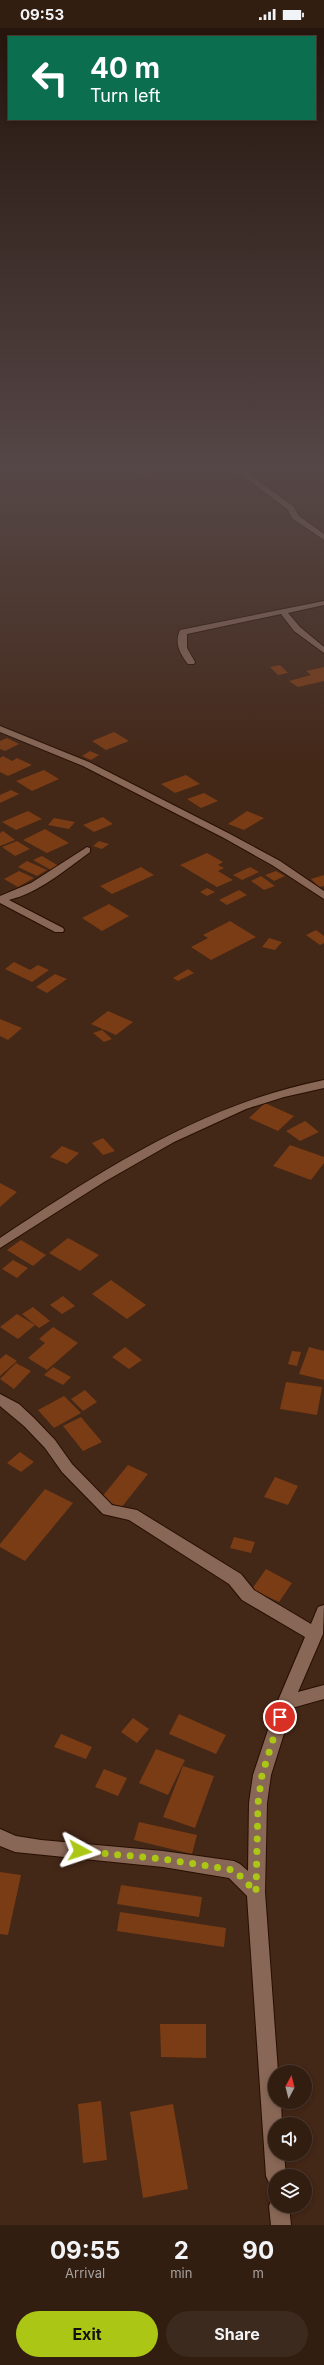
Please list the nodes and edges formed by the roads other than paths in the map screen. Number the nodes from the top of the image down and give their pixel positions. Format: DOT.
graph roads {
  1 [pos="324,603"];
  2 [pos="282,611"];
  3 [pos="324,651"];
  4 [pos="191,662"];
  5 [pos="0,729"];
  6 [pos="87,850"];
  7 [pos="324,896"];
  8 [pos="0,899"];
  9 [pos="59,930"];
  10 [pos="324,1084"];
  11 [pos="0,1244"];
  12 [pos="0,1399"];
  13 [pos="324,1612"];
  14 [pos="315,1634"];
  15 [pos="324,1692"];
  16 [pos="284,1703"];
  17 [pos="0,1837"];
  18 [pos="256,1892"];
  19 [pos="276,2169"];
  20 [pos="280,2213"];
  21 [pos="281,2225"];
  1 -- 2 [label="street"];
  2 -- 3 [label="street"];
  2 -- 4 [label="street"];
  5 -- 7 [label="street"];
  6 -- 8 [label="street"];
  8 -- 9 [label="street"];
  10 -- 11 [label="street"];
  12 -- 14 [label="street"];
  13 -- 14 [label="street"];
  14 -- 16 [label="street"];
  15 -- 16 [label="street"];
  16 -- 18 [label="street"];
  17 -- 18 [label="street"];
  18 -- 19 [label="street"];
  20 -- 21 [label="street"];
}
